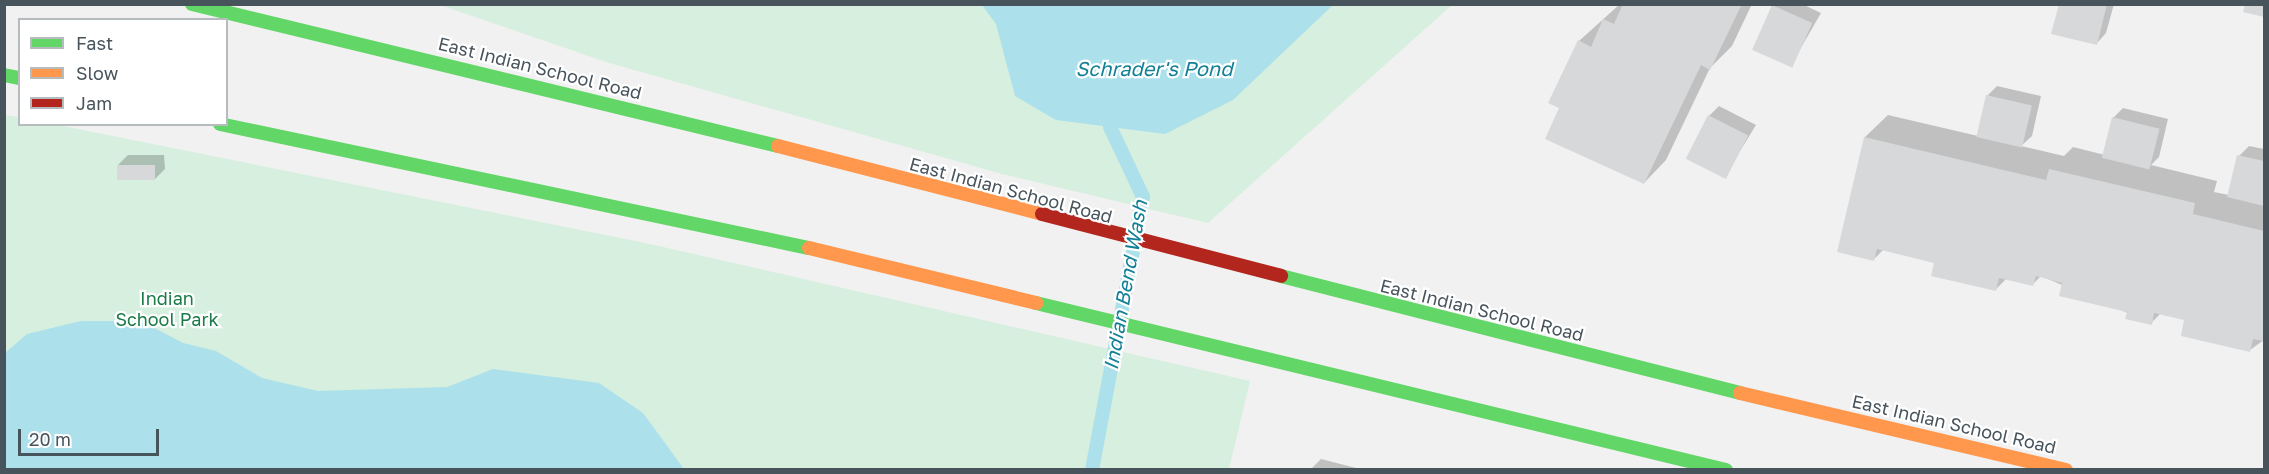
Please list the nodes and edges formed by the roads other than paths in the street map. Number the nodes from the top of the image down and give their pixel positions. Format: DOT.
graph roads {
  1 [pos="192,4"];
  2 [pos="228,126"];
  3 [pos="1726,470"];
  4 [pos="2066,470"];
  1 -- 4 [label="main road, East Indian School Road"];
  2 -- 3 [label="main road"];
}
